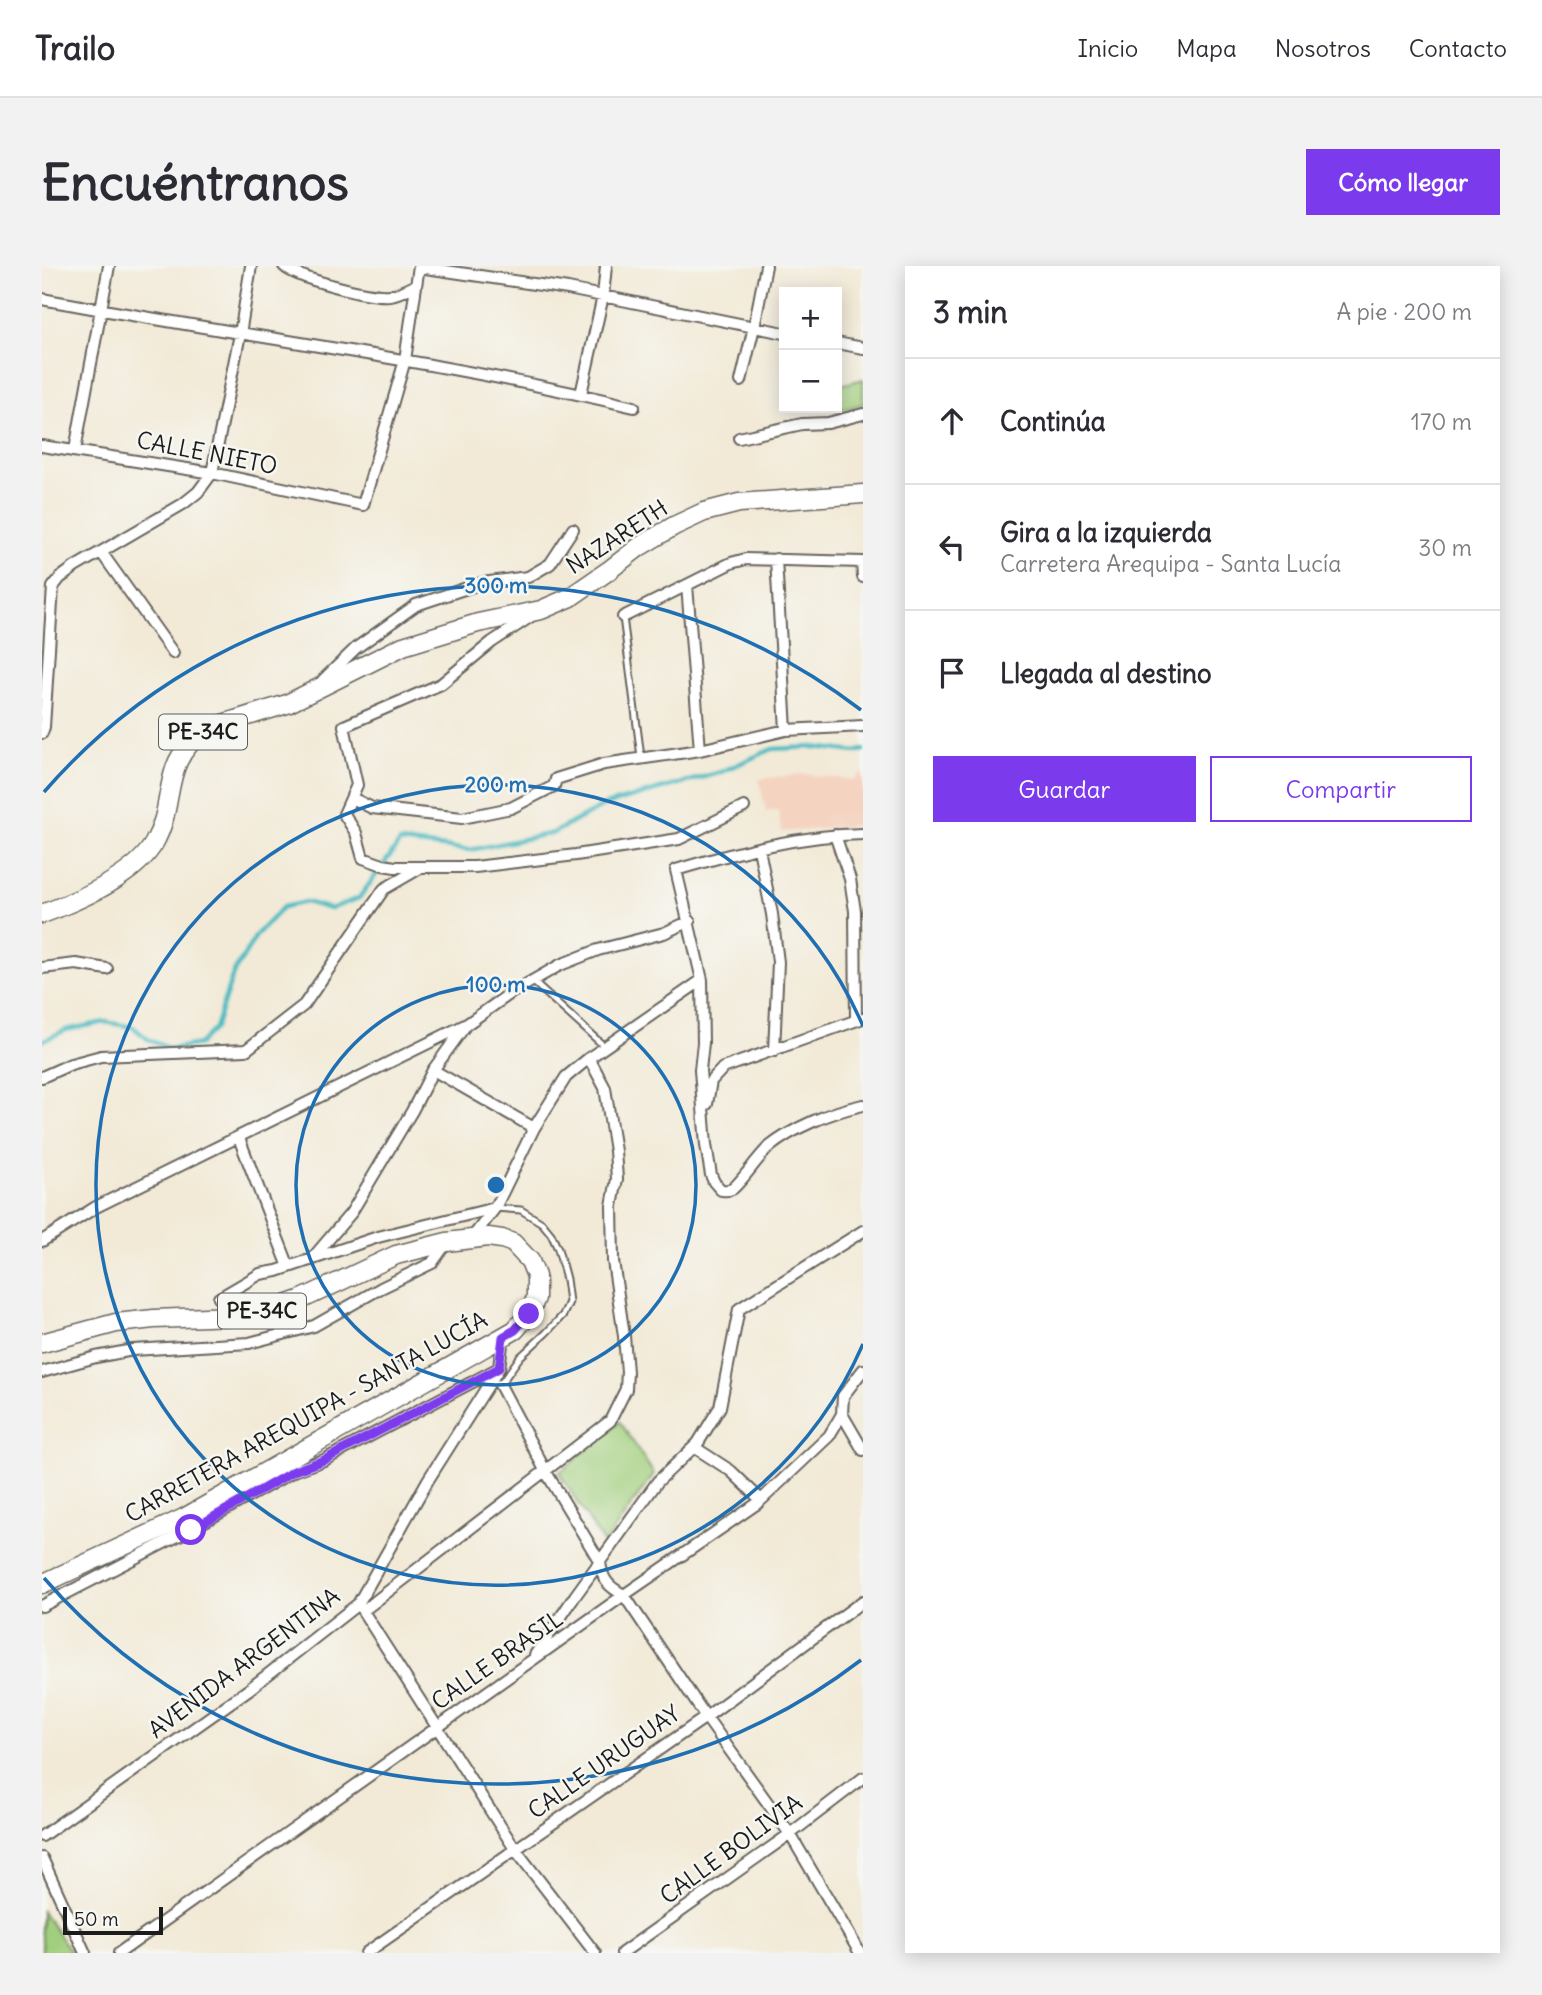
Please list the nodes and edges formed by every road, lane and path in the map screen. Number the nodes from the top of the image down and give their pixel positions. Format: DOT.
graph roads {
  1 [pos="109,266"];
  2 [pos="251,266"];
  3 [pos="284,266"];
  4 [pos="419,266"];
  5 [pos="606,266"];
  6 [pos="766,266"];
  7 [pos="416,285"];
  8 [pos="603,296"];
  9 [pos="42,299"];
  10 [pos="102,310"];
  11 [pos="754,327"];
  12 [pos="779,332"];
  13 [pos="240,334"];
  14 [pos="842,344"];
  15 [pos="863,348"];
  16 [pos="405,359"];
  17 [pos="741,381"];
  18 [pos="581,394"];
  19 [pos="634,407"];
  20 [pos="863,414"];
  21 [pos="739,438"];
  22 [pos="42,446"];
  23 [pos="75,450"];
  24 [pos="212,473"];
  25 [pos="863,494"];
  26 [pos="573,528"];
  27 [pos="101,552"];
  28 [pos="776,559"];
  29 [pos="862,562"];
  30 [pos="863,577"];
  31 [pos="687,585"];
  32 [pos="541,610"];
  33 [pos="622,617"];
  34 [pos="173,653"];
  35 [pos="309,694"];
  36 [pos="863,726"];
  37 [pos="786,730"];
  38 [pos="42,733"];
  39 [pos="700,750"];
  40 [pos="641,757"];
  41 [pos="352,798"];
  42 [pos="744,807"];
  43 [pos="863,834"];
  44 [pos="835,835"];
  45 [pos="759,849"];
  46 [pos="424,865"];
  47 [pos="42,914"];
  48 [pos="690,921"];
  49 [pos="42,968"];
  50 [pos="107,969"];
  51 [pos="702,980"];
  52 [pos="531,981"];
  53 [pos="860,1019"];
  54 [pos="467,1024"];
  55 [pos="605,1047"];
  56 [pos="774,1051"];
  57 [pos="589,1058"];
  58 [pos="433,1070"];
  59 [pos="42,1077"];
  60 [pos="863,1105"];
  61 [pos="704,1117"];
  62 [pos="534,1128"];
  63 [pos="239,1138"];
  64 [pos="495,1208"];
  65 [pos="863,1231"];
  66 [pos="472,1238"];
  67 [pos="42,1240"];
  68 [pos="447,1242"];
  69 [pos="311,1260"];
  70 [pos="289,1267"];
  71 [pos="219,1298"];
  72 [pos="503,1337"];
  73 [pos="42,1343"];
  74 [pos="499,1368"];
  75 [pos="863,1370"];
  76 [pos="42,1372"];
  77 [pos="500,1385"];
  78 [pos="842,1414"];
  79 [pos="694,1447"];
  80 [pos="863,1450"];
  81 [pos="546,1472"];
  82 [pos="761,1500"];
  83 [pos="600,1562"];
  84 [pos="42,1584"];
  85 [pos="624,1595"];
  86 [pos="863,1601"];
  87 [pos="42,1606"];
  88 [pos="361,1607"];
  89 [pos="532,1661"];
  90 [pos="706,1717"];
  91 [pos="438,1727"];
  92 [pos="863,1778"];
  93 [pos="790,1834"];
  94 [pos="42,1836"];
  95 [pos="515,1849"];
  96 [pos="42,1858"];
  97 [pos="85,1953"];
  98 [pos="119,1953"];
  99 [pos="366,1953"];
  100 [pos="595,1953"];
  101 [pos="622,1953"];
  102 [pos="860,1953"];
  1 -- 10 [label="street"];
  2 -- 13 [label="street"];
  3 -- 7 [label="street"];
  4 -- 7 [label="street"];
  4 -- 8 [label="street"];
  5 -- 8 [label="street"];
  6 -- 11 [label="street"];
  7 -- 16 [label="street"];
  8 -- 11 [label="street"];
  8 -- 18 [label="street"];
  9 -- 10 [label="street"];
  10 -- 13 [label="street"];
  10 -- 23 [label="street"];
  11 -- 12 [label="street"];
  11 -- 17 [label="street"];
  13 -- 16 [label="street"];
  13 -- 24 [label="street"];
  14 -- 15 [label="street"];
  16 -- 18 [label="street"];
  16 -- 24 [label="street, CALLE NIETO"];
  18 -- 19 [label="street"];
  20 -- 21 [label="street"];
  22 -- 23 [label="street, CALLE NIETO"];
  23 -- 24 [label="street, CALLE NIETO"];
  24 -- 27 [label="street"];
  25 -- 32 [label="main road, NAZARETH / PE-34C"];
  26 -- 35 [label="street"];
  27 -- 34 [label="street"];
  27 -- 38 [label="street"];
  28 -- 29 [label="street"];
  28 -- 31 [label="street"];
  28 -- 37 [label="street"];
  29 -- 30 [label="street"];
  31 -- 33 [label="street"];
  31 -- 39 [label="street"];
  32 -- 35 [label="main road, NAZARETH / PE-34C"];
  32 -- 41 [label="street"];
  33 -- 40 [label="lane"];
  35 -- 47 [label="main road, PE-34C"];
  36 -- 37 [label="street"];
  37 -- 39 [label="street"];
  39 -- 40 [label="street"];
  40 -- 41 [label="street"];
  41 -- 46 [label="street"];
  42 -- 46 [label="street"];
  43 -- 44 [label="street"];
  44 -- 45 [label="street"];
  44 -- 53 [label="street"];
  45 -- 48 [label="street"];
  45 -- 56 [label="street"];
  46 -- 59 [label="street"];
  48 -- 51 [label="street"];
  48 -- 52 [label="street"];
  49 -- 50 [label="street"];
  51 -- 55 [label="street"];
  51 -- 61 [label="street"];
  52 -- 54 [label="street"];
  52 -- 55 [label="lane"];
  53 -- 56 [label="street"];
  54 -- 58 [label="street"];
  54 -- 63 [label="street"];
  55 -- 57 [label="street"];
  56 -- 61 [label="street"];
  57 -- 62 [label="street"];
  57 -- 81 [label="street"];
  58 -- 62 [label="street"];
  58 -- 69 [label="street"];
  60 -- 61 [label="street"];
  62 -- 64 [label="street"];
  63 -- 67 [label="street"];
  63 -- 70 [label="street"];
  64 -- 66 [label="street"];
  64 -- 69 [label="street"];
  64 -- 77 [label="lane"];
  65 -- 79 [label="street"];
  66 -- 68 [label="main road, CARRETERA AREQUIPA - SANTA LUCÍA / PE-34C"];
  66 -- 72 [label="main road, CARRETERA AREQUIPA - SANTA LUCÍA / PE-34C"];
  68 -- 73 [label="main road, CARRETERA AREQUIPA - SANTA LUCÍA / PE-34C"];
  68 -- 76 [label="street"];
  69 -- 70 [label="street"];
  70 -- 71 [label="street"];
  72 -- 74 [label="street, AVENIDA ARGENTINA"];
  72 -- 84 [label="main road, CARRETERA AREQUIPA - SANTA LUCÍA / PE-34C"];
  74 -- 87 [label="street"];
  74 -- 88 [label="street, AVENIDA ARGENTINA"];
  75 -- 78 [label="street, CALLE BRASIL"];
  77 -- 81 [label="street"];
  78 -- 80 [label="street"];
  78 -- 82 [label="street, CALLE BRASIL"];
  79 -- 82 [label="street"];
  79 -- 83 [label="street"];
  81 -- 83 [label="street"];
  81 -- 88 [label="street"];
  82 -- 85 [label="street, CALLE BRASIL"];
  83 -- 85 [label="street"];
  83 -- 89 [label="street"];
  85 -- 89 [label="street, CALLE BRASIL"];
  85 -- 90 [label="street"];
  86 -- 90 [label="street, CALLE URUGUAY"];
  88 -- 91 [label="street"];
  88 -- 94 [label="street, AVENIDA ARGENTINA"];
  89 -- 91 [label="street, CALLE BRASIL"];
  90 -- 93 [label="street"];
  90 -- 95 [label="street, CALLE URUGUAY"];
  91 -- 95 [label="street"];
  91 -- 98 [label="street, CALLE BRASIL"];
  92 -- 93 [label="street, CALLE BOLIVIA"];
  93 -- 101 [label="street, CALLE BOLIVIA"];
  93 -- 102 [label="street"];
  95 -- 99 [label="street, CALLE URUGUAY"];
  95 -- 100 [label="street"];
  96 -- 97 [label="street"];
}
